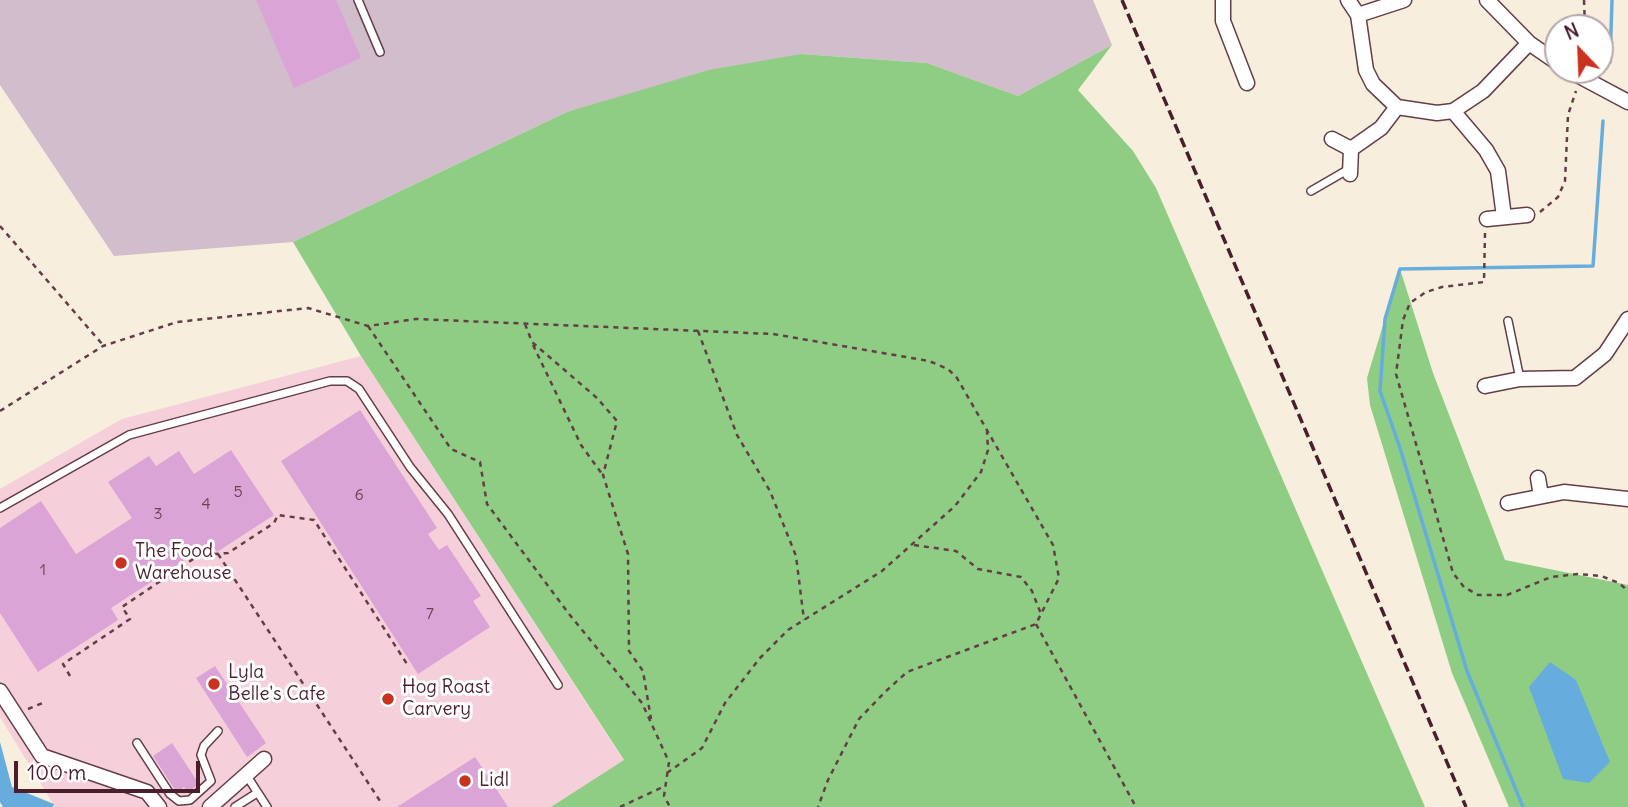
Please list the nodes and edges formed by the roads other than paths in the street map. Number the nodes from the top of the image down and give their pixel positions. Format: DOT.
graph roads {
  1 [pos="358,0"];
  2 [pos="1223,0"];
  3 [pos="1348,0"];
  4 [pos="1404,0"];
  5 [pos="1487,0"];
  6 [pos="1358,15"];
  7 [pos="1530,43"];
  8 [pos="380,52"];
  9 [pos="1544,53"];
  10 [pos="1248,83"];
  11 [pos="1594,84"];
  12 [pos="1628,102"];
  13 [pos="1397,107"];
  14 [pos="1453,111"];
  15 [pos="1332,139"];
  16 [pos="1351,149"];
  17 [pos="1350,171"];
  18 [pos="1311,191"];
  19 [pos="1527,215"];
  20 [pos="1504,218"];
  21 [pos="1487,219"];
  22 [pos="1628,319"];
  23 [pos="1508,321"];
  24 [pos="1520,379"];
  25 [pos="1485,386"];
  26 [pos="1538,478"];
  27 [pos="1541,496"];
  28 [pos="1628,499"];
  29 [pos="1508,503"];
  30 [pos="0,508"];
  31 [pos="558,685"];
  32 [pos="0,691"];
  33 [pos="218,731"];
  34 [pos="137,743"];
  35 [pos="264,759"];
  36 [pos="245,773"];
  37 [pos="257,793"];
  38 [pos="159,807"];
  39 [pos="210,807"];
  40 [pos="235,807"];
  41 [pos="267,807"];
  1 -- 8 [label="lane"];
  2 -- 10 [label="street"];
  3 -- 6 [label="street"];
  4 -- 6 [label="street"];
  5 -- 7 [label="street"];
  6 -- 13 [label="street"];
  7 -- 9 [label="street"];
  7 -- 14 [label="street"];
  11 -- 12 [label="street"];
  13 -- 14 [label="street"];
  13 -- 16 [label="street"];
  14 -- 20 [label="street"];
  15 -- 16 [label="street"];
  16 -- 17 [label="street"];
  17 -- 18 [label="lane"];
  19 -- 20 [label="street"];
  20 -- 21 [label="street"];
  22 -- 24 [label="street"];
  23 -- 24 [label="lane"];
  24 -- 25 [label="street"];
  26 -- 27 [label="street"];
  27 -- 28 [label="street"];
  27 -- 29 [label="street"];
  30 -- 31 [label="lane"];
  32 -- 38 [label="street"];
  33 -- 34 [label="lane"];
  35 -- 36 [label="street"];
  36 -- 37 [label="lane"];
  36 -- 39 [label="street"];
  37 -- 40 [label="lane"];
  37 -- 41 [label="lane"];
}
